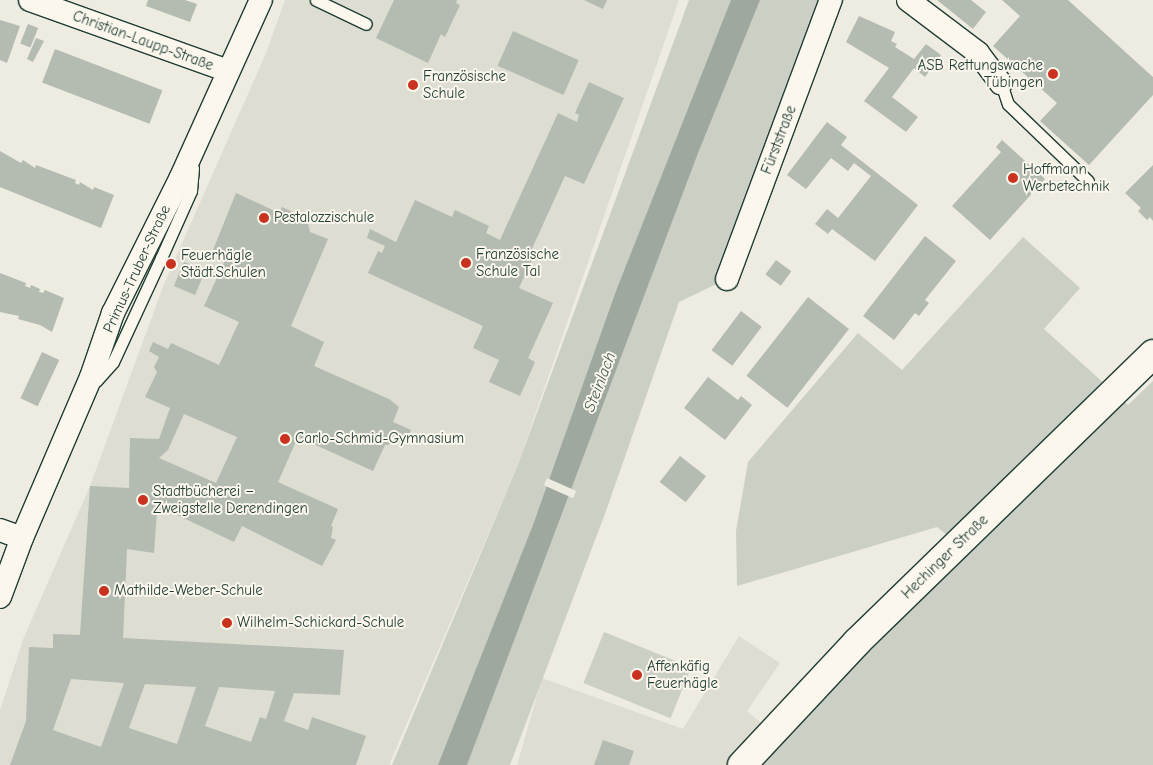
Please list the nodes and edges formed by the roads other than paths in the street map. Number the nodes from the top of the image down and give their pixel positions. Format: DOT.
graph roads {
  1 [pos="30,0"];
  2 [pos="261,0"];
  3 [pos="316,0"];
  4 [pos="831,0"];
  5 [pos="908,0"];
  6 [pos="366,24"];
  7 [pos="228,71"];
  8 [pos="1001,83"];
  9 [pos="1088,182"];
  10 [pos="727,279"];
  11 [pos="1153,354"];
  12 [pos="0,530"];
  13 [pos="22,538"];
  14 [pos="0,597"];
  15 [pos="742,765"];
  1 -- 7 [label="street, Christian-Laupp-Straße"];
  2 -- 7 [label="street, Primus-Truber-Straße"];
  3 -- 6 [label="lane"];
  4 -- 10 [label="street, Fürststraße"];
  5 -- 8 [label="street"];
  7 -- 13 [label="street, Primus-Truber-Straße"];
  8 -- 9 [label="lane"];
  11 -- 15 [label="main road, Hechinger Straße"];
  12 -- 13 [label="street"];
  13 -- 14 [label="street, Primus-Truber-Straße"];
}
